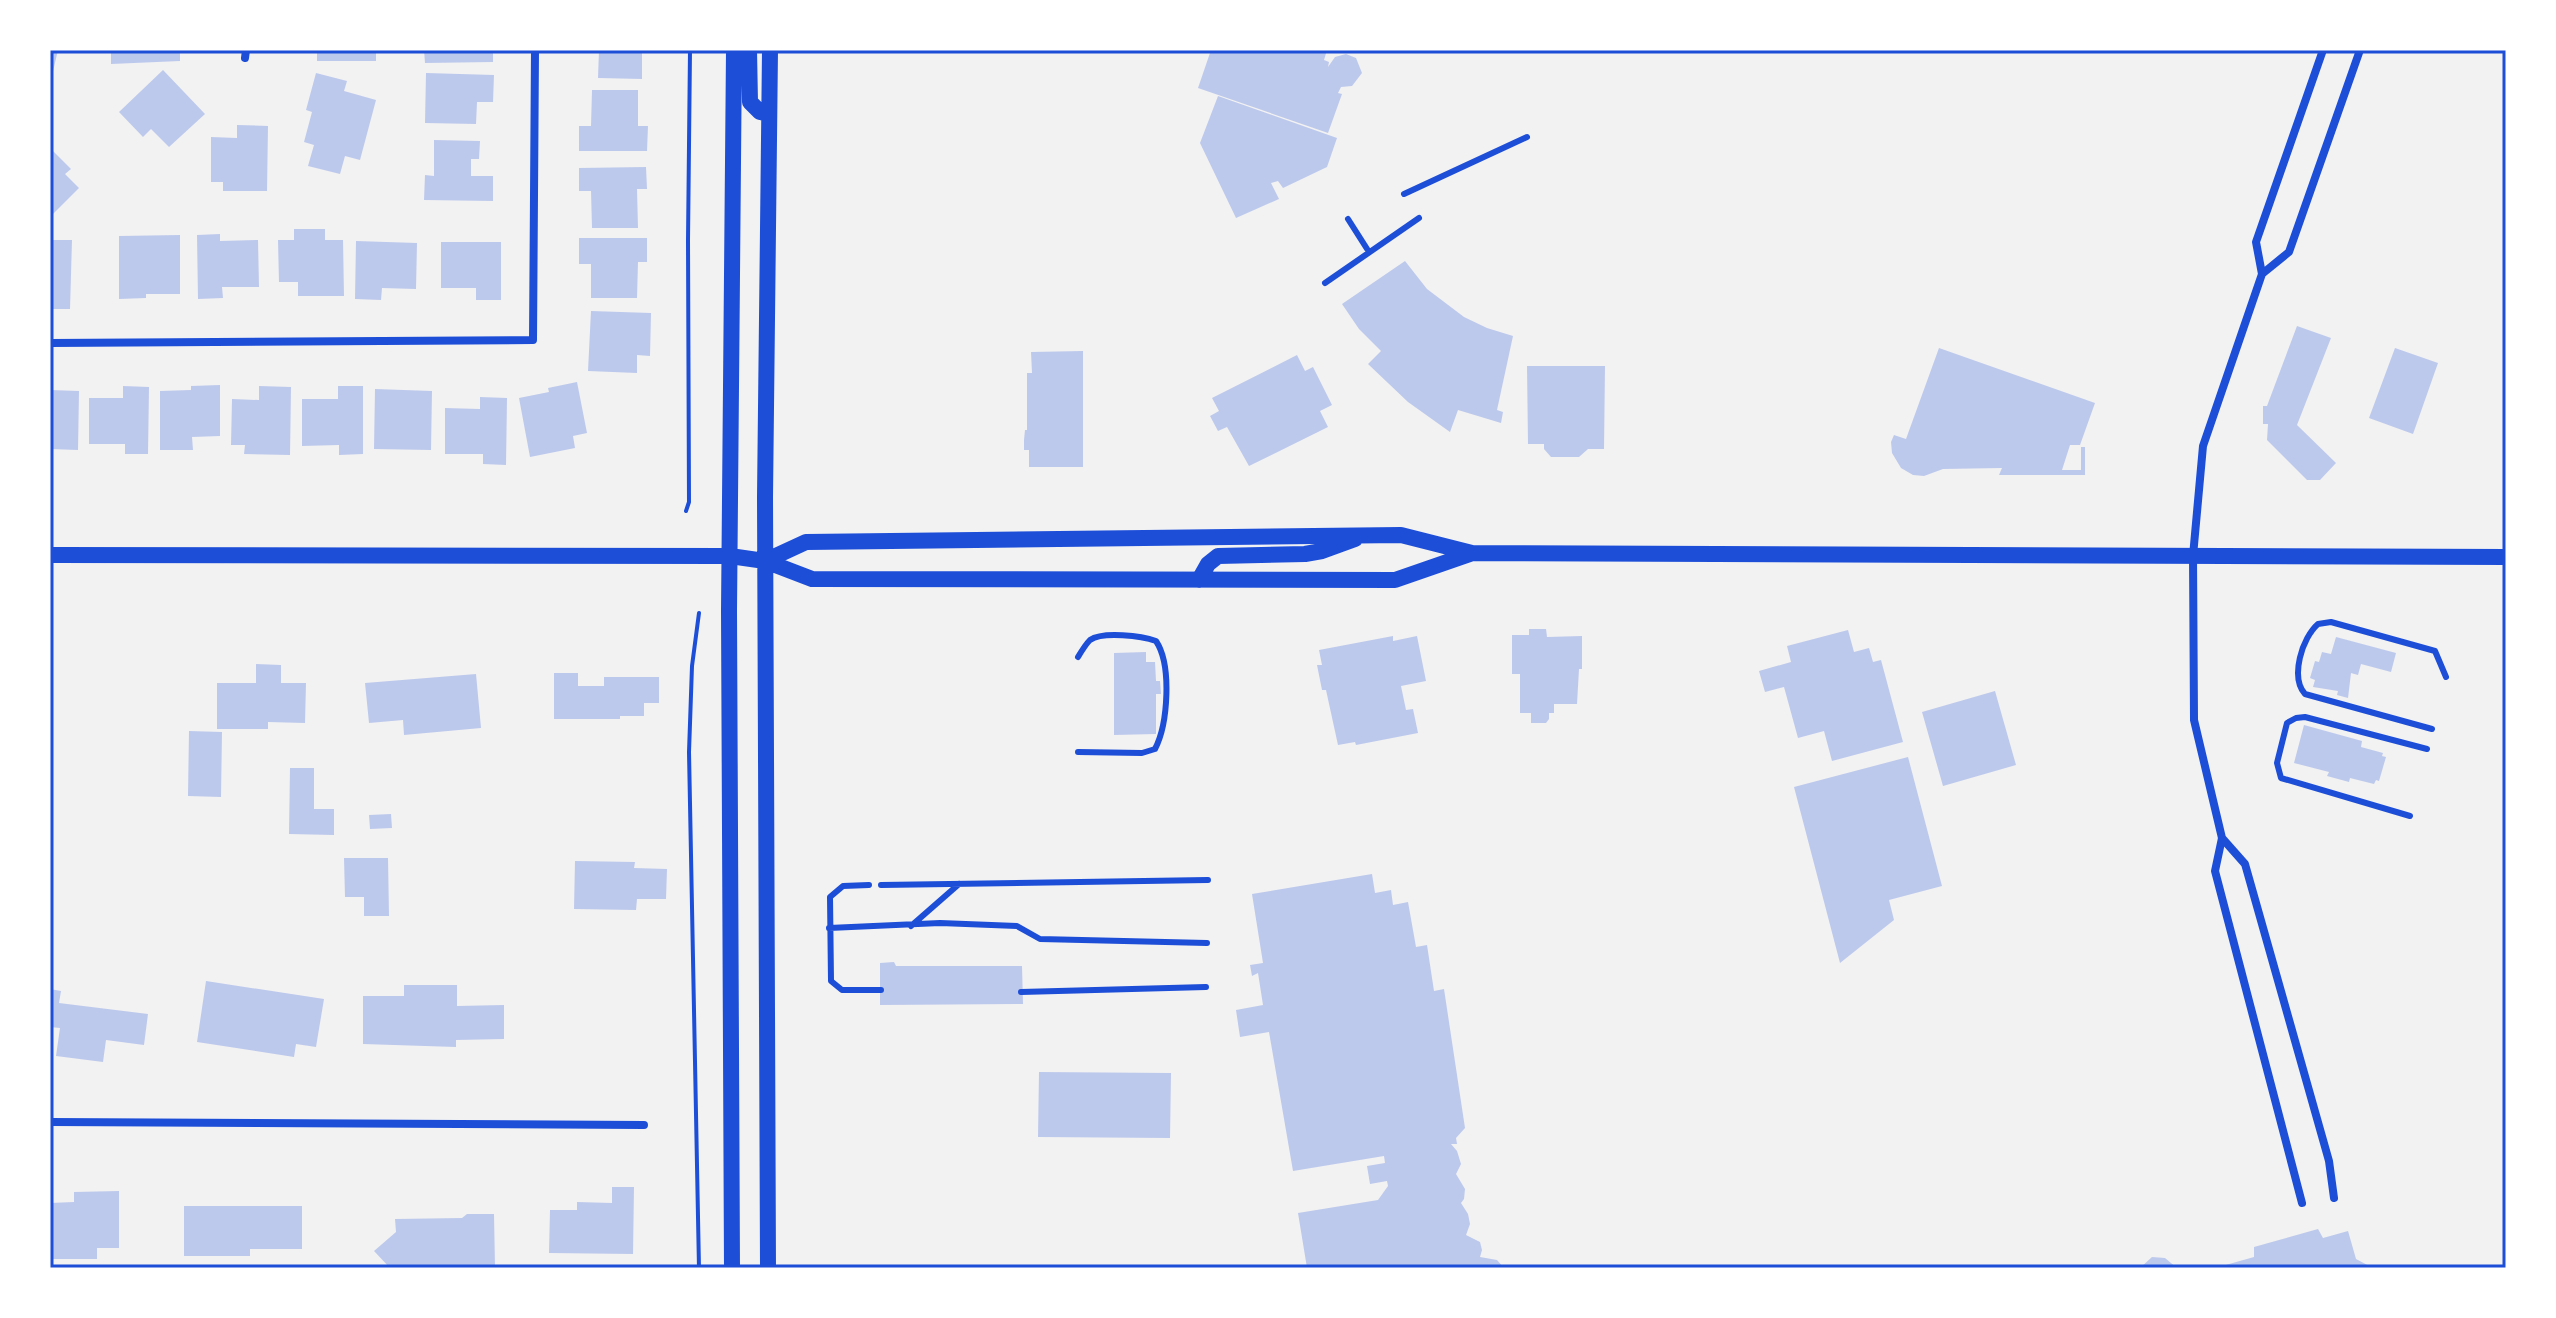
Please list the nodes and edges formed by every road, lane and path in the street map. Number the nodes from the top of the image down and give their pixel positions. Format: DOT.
graph roads {
  1 [pos="535,50"];
  2 [pos="690,50"];
  3 [pos="734,50"];
  4 [pos="749,50"];
  5 [pos="770,50"];
  6 [pos="2323,50"];
  7 [pos="2360,50"];
  8 [pos="769,114"];
  9 [pos="1527,137"];
  10 [pos="1404,194"];
  11 [pos="1419,218"];
  12 [pos="1348,219"];
  13 [pos="1369,252"];
  14 [pos="2262,274"];
  15 [pos="1325,283"];
  16 [pos="50,343"];
  17 [pos="686,511"];
  18 [pos="1366,535"];
  19 [pos="1472,553"];
  20 [pos="50,555"];
  21 [pos="730,556"];
  22 [pos="2193,556"];
  23 [pos="2506,557"];
  24 [pos="765,561"];
  25 [pos="1199,580"];
  26 [pos="699,613"];
  27 [pos="1078,657"];
  28 [pos="2446,677"];
  29 [pos="2432,729"];
  30 [pos="2427,749"];
  31 [pos="1078,752"];
  32 [pos="2410,816"];
  33 [pos="2222,838"];
  34 [pos="1208,880"];
  35 [pos="959,884"];
  36 [pos="869,885"];
  37 [pos="881,885"];
  38 [pos="911,926"];
  39 [pos="829,928"];
  40 [pos="1207,943"];
  41 [pos="1206,987"];
  42 [pos="881,990"];
  43 [pos="1021,992"];
  44 [pos="50,1122"];
  45 [pos="644,1125"];
  46 [pos="2334,1198"];
  47 [pos="2302,1203"];
  48 [pos="699,1268"];
  49 [pos="732,1268"];
  50 [pos="768,1268"];
  1 -- 16 [label="street"];
  2 -- 17 [label="path"];
  3 -- 21 [label="main road"];
  4 -- 8 [label="main road"];
  5 -- 8 [label="main road"];
  6 -- 14 [label="street"];
  7 -- 14 [label="street"];
  8 -- 24 [label="main road"];
  9 -- 10 [label="lane"];
  11 -- 13 [label="lane"];
  12 -- 13 [label="lane"];
  13 -- 15 [label="lane"];
  14 -- 22 [label="street"];
  18 -- 19 [label="main road"];
  18 -- 24 [label="main road"];
  18 -- 25 [label="main road"];
  19 -- 22 [label="main road"];
  19 -- 25 [label="main road"];
  20 -- 21 [label="main road"];
  21 -- 24 [label="main road"];
  21 -- 49 [label="main road"];
  22 -- 23 [label="main road"];
  22 -- 33 [label="street"];
  24 -- 25 [label="main road"];
  24 -- 50 [label="main road"];
  26 -- 48 [label="path"];
  27 -- 31 [label="lane"];
  28 -- 29 [label="lane"];
  30 -- 32 [label="lane"];
  33 -- 46 [label="street"];
  33 -- 47 [label="street"];
  34 -- 35 [label="lane"];
  35 -- 37 [label="lane"];
  35 -- 38 [label="lane"];
  36 -- 39 [label="lane"];
  38 -- 39 [label="lane"];
  38 -- 40 [label="lane"];
  39 -- 42 [label="lane"];
  41 -- 43 [label="lane"];
  44 -- 45 [label="street"];
}
